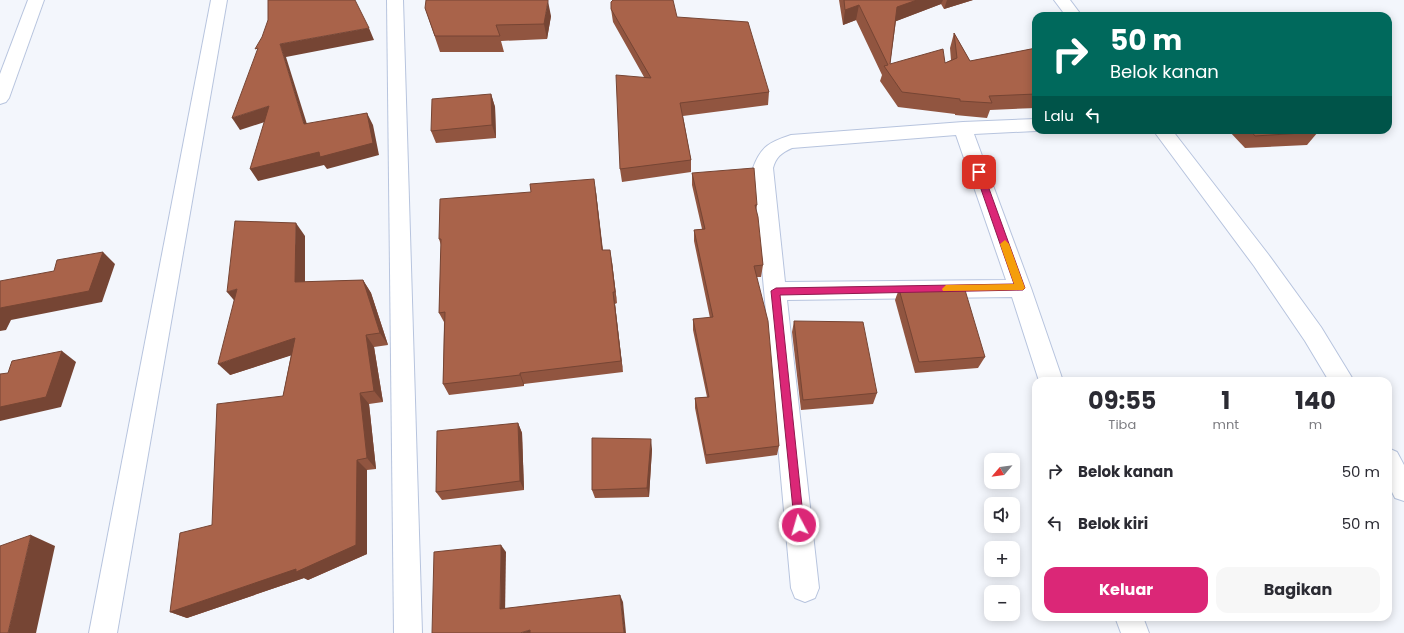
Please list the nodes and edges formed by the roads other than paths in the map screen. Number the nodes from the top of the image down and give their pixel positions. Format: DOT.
graph roads {
  1 [pos="36,0"];
  2 [pos="219,0"];
  3 [pos="395,0"];
  4 [pos="1062,0"];
  5 [pos="1071,12"];
  6 [pos="0,98"];
  7 [pos="1032,125"];
  8 [pos="963,128"];
  9 [pos="1165,134"];
  10 [pos="1020,288"];
  11 [pos="776,291"];
  12 [pos="1050,377"];
  13 [pos="1340,377"];
  14 [pos="1392,467"];
  15 [pos="1404,489"];
  16 [pos="805,588"];
  17 [pos="1130,621"];
  18 [pos="103,633"];
  19 [pos="408,633"];
  20 [pos="1135,633"];
  1 -- 6 [label="street"];
  2 -- 18 [label="street"];
  3 -- 19 [label="street"];
  4 -- 5 [label="street"];
  7 -- 8 [label="street"];
  8 -- 10 [label="street"];
  8 -- 11 [label="street"];
  9 -- 13 [label="street"];
  10 -- 11 [label="street"];
  10 -- 12 [label="street"];
  11 -- 16 [label="street"];
  14 -- 15 [label="street"];
  17 -- 20 [label="street"];
}
